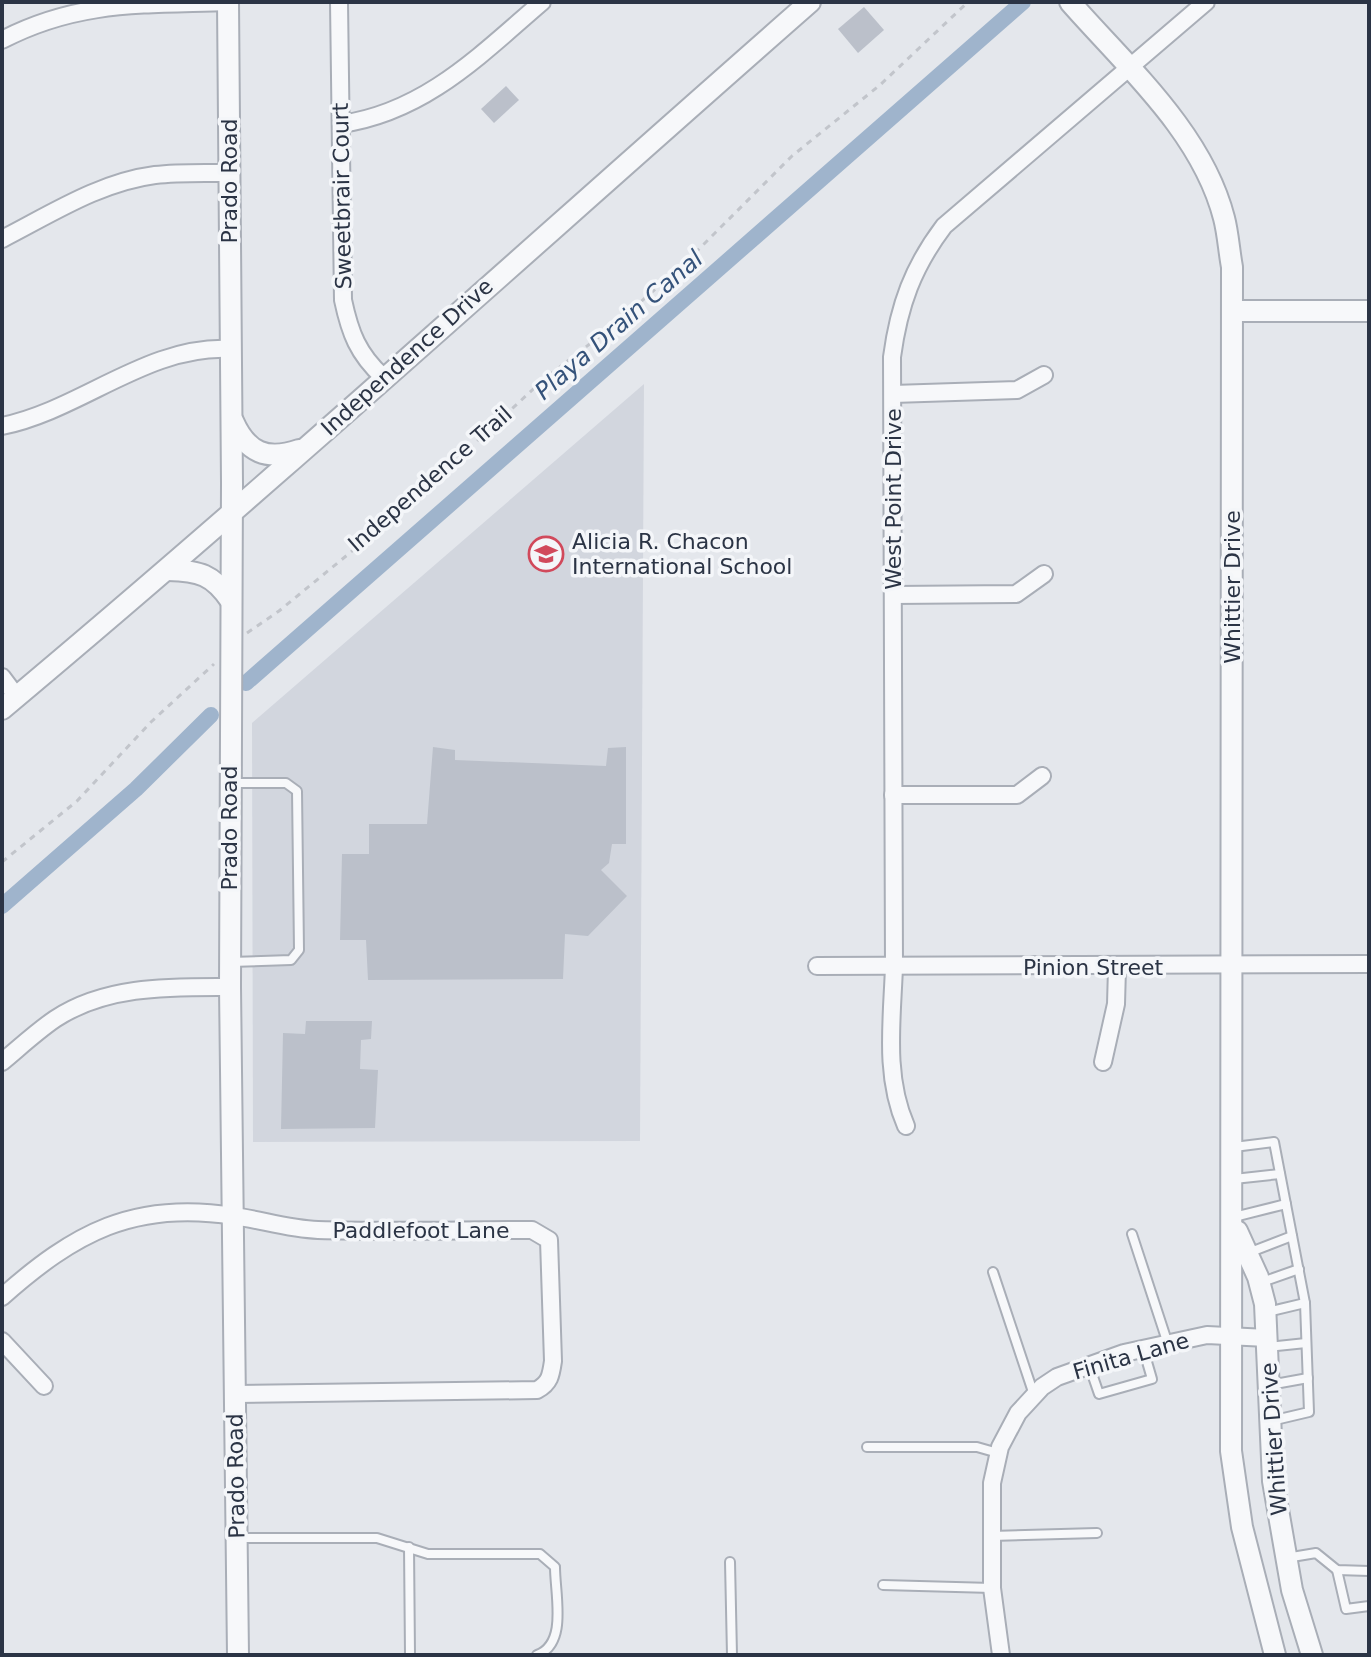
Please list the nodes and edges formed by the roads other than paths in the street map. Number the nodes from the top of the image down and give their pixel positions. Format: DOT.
graph roads {
  1 [pos="228,2"];
  2 [pos="339,2"];
  3 [pos="542,2"];
  4 [pos="810,2"];
  5 [pos="1070,2"];
  6 [pos="1206,2"];
  7 [pos="2,40"];
  8 [pos="1130,69"];
  9 [pos="341,124"];
  10 [pos="229,173"];
  11 [pos="2,239"];
  12 [pos="1232,311"];
  13 [pos="1369,311"];
  14 [pos="230,349"];
  15 [pos="1044,375"];
  16 [pos="383,377"];
  17 [pos="893,394"];
  18 [pos="231,416"];
  19 [pos="2,426"];
  20 [pos="303,449"];
  21 [pos="232,515"];
  22 [pos="168,570"];
  23 [pos="1044,574"];
  24 [pos="893,595"];
  25 [pos="231,601"];
  26 [pos="2,677"];
  27 [pos="9,703"];
  28 [pos="1042,776"];
  29 [pos="229,783"];
  30 [pos="893,795"];
  31 [pos="230,962"];
  32 [pos="1369,964"];
  33 [pos="817,966"];
  34 [pos="1233,966"];
  35 [pos="894,967"];
  36 [pos="1117,968"];
  37 [pos="230,987"];
  38 [pos="2,1062"];
  39 [pos="1103,1062"];
  40 [pos="906,1126"];
  41 [pos="1234,1147"];
  42 [pos="1280,1174"];
  43 [pos="1234,1179"];
  44 [pos="1286,1204"];
  45 [pos="232,1216"];
  46 [pos="1234,1220"];
  47 [pos="1132,1234"];
  48 [pos="1292,1236"];
  49 [pos="1247,1253"];
  50 [pos="1299,1269"];
  51 [pos="993,1272"];
  52 [pos="1260,1283"];
  53 [pos="2,1297"];
  54 [pos="1305,1303"];
  55 [pos="1265,1312"];
  56 [pos="1232,1337"];
  57 [pos="2,1341"];
  58 [pos="1167,1341"];
  59 [pos="1268,1343"];
  60 [pos="1306,1343"];
  61 [pos="1143,1348"];
  62 [pos="1089,1364"];
  63 [pos="1308,1378"];
  64 [pos="1269,1385"];
  65 [pos="44,1386"];
  66 [pos="235,1394"];
  67 [pos="1034,1396"];
  68 [pos="1271,1421"];
  69 [pos="867,1447"];
  70 [pos="998,1453"];
  71 [pos="1097,1533"];
  72 [pos="990,1536"];
  73 [pos="237,1538"];
  74 [pos="409,1547"];
  75 [pos="1286,1558"];
  76 [pos="730,1562"];
  77 [pos="1337,1570"];
  78 [pos="1369,1571"];
  79 [pos="883,1585"];
  80 [pos="992,1588"];
  81 [pos="1369,1606"];
  82 [pos="238,1655"];
  83 [pos="410,1655"];
  84 [pos="537,1655"];
  85 [pos="732,1655"];
  86 [pos="1001,1655"];
  87 [pos="1275,1655"];
  88 [pos="1312,1655"];
  1 -- 7 [label="street"];
  1 -- 10 [label="street, Prado Road"];
  2 -- 9 [label="street, Sweetbrair Court"];
  3 -- 9 [label="street"];
  4 -- 16 [label="street, Independence Drive"];
  5 -- 8 [label="street, Whittier Drive"];
  6 -- 8 [label="street, West Point Drive"];
  8 -- 12 [label="street, Whittier Drive"];
  8 -- 17 [label="street, West Point Drive"];
  9 -- 16 [label="street, Sweetbrair Court"];
  10 -- 11 [label="street"];
  10 -- 14 [label="street, Prado Road"];
  12 -- 13 [label="street"];
  12 -- 34 [label="street, Whittier Drive"];
  14 -- 18 [label="street, Prado Road"];
  14 -- 19 [label="street"];
  15 -- 17 [label="street"];
  16 -- 20 [label="street, Independence Drive"];
  17 -- 24 [label="street, West Point Drive"];
  18 -- 20 [label="street"];
  18 -- 21 [label="street, Prado Road"];
  20 -- 21 [label="street, Independence Drive"];
  21 -- 22 [label="street, Independence Drive"];
  21 -- 25 [label="street, Prado Road"];
  22 -- 25 [label="street"];
  22 -- 27 [label="street, Independence Drive"];
  23 -- 24 [label="street"];
  24 -- 30 [label="street, West Point Drive"];
  25 -- 29 [label="street, Prado Road"];
  26 -- 27 [label="street"];
  28 -- 30 [label="street"];
  29 -- 31 [label="street, Prado Road"];
  29 -- 31 [label="lane"];
  30 -- 35 [label="street, West Point Drive"];
  31 -- 37 [label="street, Prado Road"];
  32 -- 34 [label="street, Pinion Street"];
  33 -- 35 [label="street, Pinion Street"];
  34 -- 36 [label="street, Pinion Street"];
  34 -- 41 [label="street, Whittier Drive"];
  35 -- 36 [label="street, Pinion Street"];
  35 -- 40 [label="street, West Point Drive"];
  36 -- 39 [label="street"];
  37 -- 38 [label="street"];
  37 -- 45 [label="street, Prado Road"];
  41 -- 42 [label="lane"];
  41 -- 43 [label="street, Whittier Drive"];
  42 -- 43 [label="lane"];
  42 -- 44 [label="lane"];
  43 -- 46 [label="street, Whittier Drive"];
  44 -- 46 [label="lane"];
  44 -- 48 [label="lane"];
  45 -- 53 [label="street, Paddlefoot Lane"];
  45 -- 66 [label="street, Prado Road"];
  45 -- 66 [label="street, Paddlefoot Lane"];
  46 -- 49 [label="street, Whittier Drive"];
  46 -- 56 [label="street, Whittier Drive"];
  47 -- 58 [label="lane"];
  48 -- 49 [label="lane"];
  48 -- 50 [label="lane"];
  49 -- 52 [label="street, Whittier Drive"];
  50 -- 52 [label="lane"];
  50 -- 54 [label="lane"];
  51 -- 67 [label="lane"];
  52 -- 55 [label="street, Whittier Drive"];
  54 -- 55 [label="lane"];
  54 -- 60 [label="lane"];
  55 -- 59 [label="street, Whittier Drive"];
  56 -- 58 [label="street, Finita Lane"];
  56 -- 59 [label="street, Finita Lane"];
  56 -- 87 [label="street, Whittier Drive"];
  57 -- 65 [label="street"];
  58 -- 61 [label="street, Finita Lane"];
  59 -- 60 [label="lane"];
  59 -- 64 [label="street, Whittier Drive"];
  60 -- 63 [label="lane"];
  61 -- 62 [label="street, Finita Lane"];
  61 -- 62 [label="lane"];
  62 -- 67 [label="street, Finita Lane"];
  63 -- 64 [label="lane"];
  63 -- 68 [label="lane"];
  64 -- 68 [label="street, Whittier Drive"];
  66 -- 73 [label="street, Prado Road"];
  67 -- 70 [label="street, Finita Lane"];
  68 -- 75 [label="street, Whittier Drive"];
  69 -- 70 [label="lane"];
  70 -- 72 [label="street, Finita Lane"];
  71 -- 72 [label="lane"];
  72 -- 80 [label="street, Finita Lane"];
  73 -- 74 [label="lane"];
  73 -- 82 [label="street, Prado Road"];
  74 -- 83 [label="lane"];
  74 -- 84 [label="lane"];
  75 -- 77 [label="lane"];
  75 -- 88 [label="street, Whittier Drive"];
  76 -- 85 [label="lane"];
  77 -- 78 [label="lane"];
  77 -- 81 [label="lane"];
  79 -- 80 [label="lane"];
  80 -- 86 [label="street, Finita Lane"];
}
